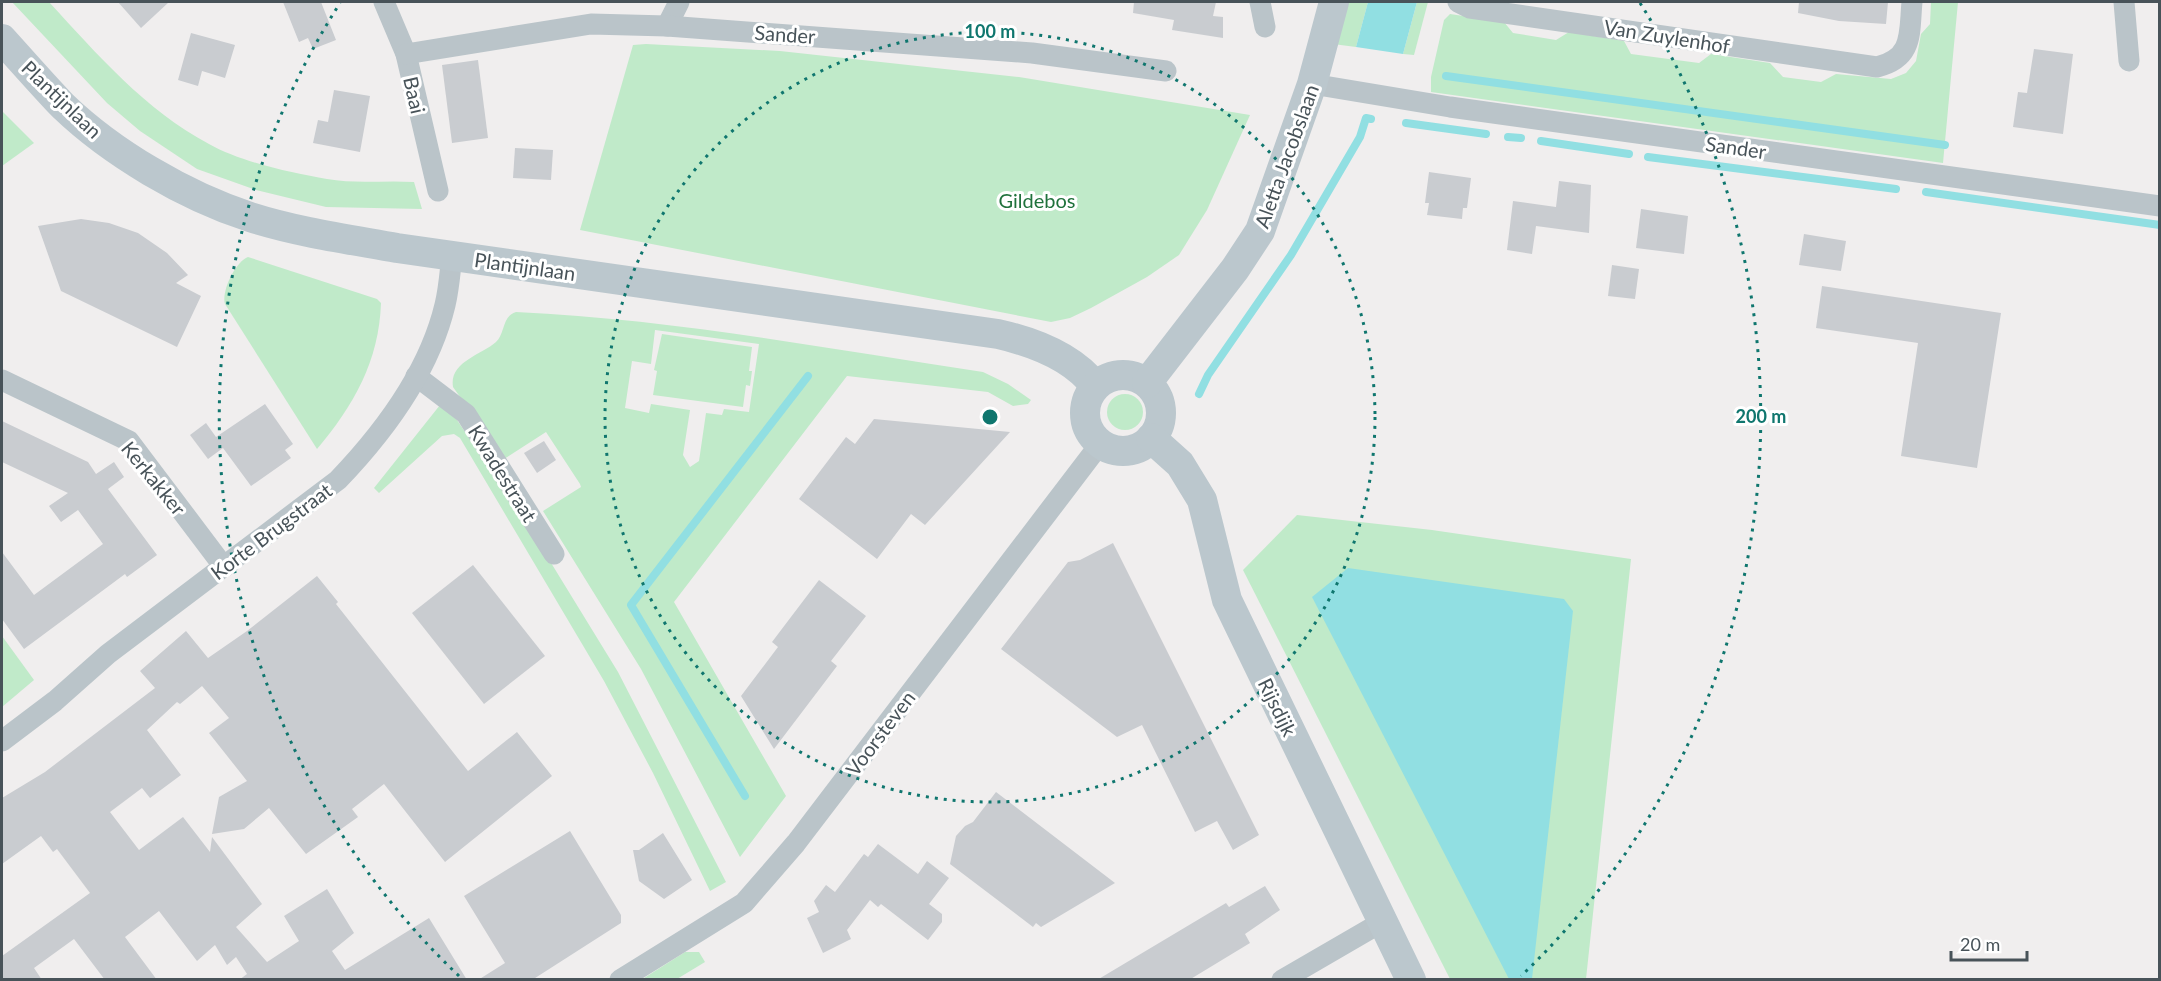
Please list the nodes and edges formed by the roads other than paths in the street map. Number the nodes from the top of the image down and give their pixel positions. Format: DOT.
graph roads {
  1 [pos="384,2"];
  2 [pos="679,2"];
  3 [pos="1260,2"];
  4 [pos="1334,2"];
  5 [pos="1458,2"];
  6 [pos="1912,2"];
  7 [pos="2124,2"];
  8 [pos="667,26"];
  9 [pos="1265,27"];
  10 [pos="2,39"];
  11 [pos="406,54"];
  12 [pos="2128,61"];
  13 [pos="1166,71"];
  14 [pos="1312,84"];
  15 [pos="438,191"];
  16 [pos="2160,206"];
  17 [pos="453,255"];
  18 [pos="416,376"];
  19 [pos="2,380"];
  20 [pos="1147,383"];
  21 [pos="1095,386"];
  22 [pos="1152,438"];
  23 [pos="1100,444"];
  24 [pos="554,554"];
  25 [pos="224,567"];
  26 [pos="2,741"];
  27 [pos="1382,922"];
  28 [pos="620,980"];
  29 [pos="1282,980"];
  30 [pos="1411,980"];
  1 -- 11 [label="street, Baai"];
  2 -- 8 [label="street"];
  3 -- 9 [label="street"];
  4 -- 14 [label="main road, Aletta Jacobslaan"];
  5 -- 6 [label="street, Van Zuylenhof"];
  7 -- 12 [label="street"];
  8 -- 11 [label="street, Sander"];
  8 -- 13 [label="street, Sander"];
  10 -- 17 [label="main road, Plantijnlaan"];
  11 -- 15 [label="street, Baai"];
  14 -- 16 [label="street, Sander"];
  14 -- 20 [label="main road, Aletta Jacobslaan"];
  17 -- 18 [label="street, Korte Brugstraat"];
  17 -- 21 [label="main road, Plantijnlaan"];
  18 -- 24 [label="street, Kwadestraat"];
  18 -- 25 [label="street, Korte Brugstraat"];
  19 -- 25 [label="street, Kerkakker"];
  20 -- 21 [label="main road"];
  20 -- 22 [label="main road"];
  21 -- 23 [label="main road"];
  22 -- 23 [label="main road"];
  22 -- 27 [label="main road, Rijsdijk"];
  23 -- 28 [label="street, Voorsteven"];
  25 -- 26 [label="street, Korte Brugstraat"];
  27 -- 29 [label="street"];
  27 -- 30 [label="main road, Rijsdijk"];
}
